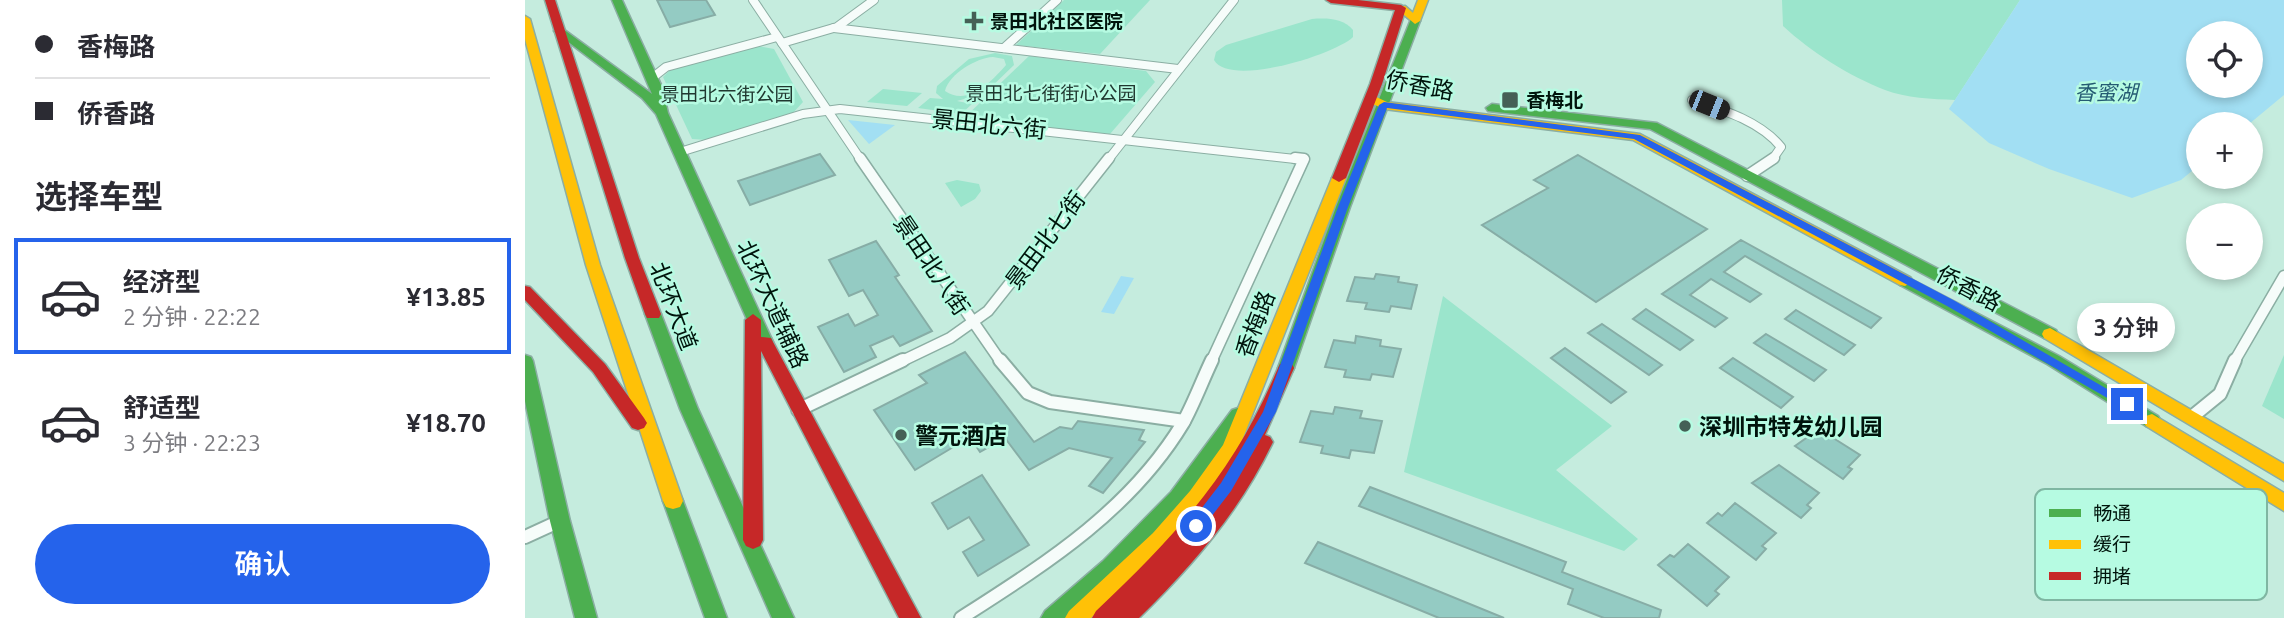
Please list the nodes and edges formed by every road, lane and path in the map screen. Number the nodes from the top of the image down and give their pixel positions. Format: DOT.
graph roads {
  1 [pos="550,0"];
  2 [pos="618,0"];
  3 [pos="753,0"];
  4 [pos="874,0"];
  5 [pos="1056,0"];
  6 [pos="1234,0"];
  7 [pos="1331,0"];
  8 [pos="1403,4"];
  9 [pos="1419,10"];
  10 [pos="525,19"];
  11 [pos="834,28"];
  12 [pos="559,31"];
  13 [pos="780,40"];
  14 [pos="1004,48"];
  15 [pos="1178,69"];
  16 [pos="652,78"];
  17 [pos="1380,100"];
  18 [pos="1692,100"];
  19 [pos="826,109"];
  20 [pos="662,113"];
  21 [pos="1121,139"];
  22 [pos="680,152"];
  23 [pos="1747,176"];
  24 [pos="2284,276"];
  25 [pos="525,291"];
  26 [pos="753,320"];
  27 [pos="972,324"];
  28 [pos="525,361"];
  29 [pos="1248,406"];
  30 [pos="799,410"];
  31 [pos="1269,412"];
  32 [pos="2193,416"];
  33 [pos="1184,421"];
  34 [pos="650,439"];
  35 [pos="2284,473"];
  36 [pos="2261,489"];
  37 [pos="2267,492"];
  38 [pos="2284,503"];
  39 [pos="1203,505"];
  40 [pos="560,521"];
  41 [pos="525,537"];
  42 [pos="753,548"];
  43 [pos="586,618"];
  44 [pos="716,618"];
  45 [pos="783,618"];
  46 [pos="910,618"];
  47 [pos="961,618"];
  48 [pos="1052,618"];
  49 [pos="1076,618"];
  50 [pos="1103,618"];
  51 [pos="1125,618"];
  1 -- 12 [label="main road, 北环大道"];
  2 -- 16 [label="main road, 北环大道辅路"];
  3 -- 13 [label="street, 景田北八街"];
  4 -- 11 [label="street"];
  5 -- 14 [label="street"];
  6 -- 15 [label="street, 景田北七街"];
  7 -- 8 [label="main road"];
  8 -- 9 [label="main road"];
  8 -- 17 [label="main road, 香梅路"];
  9 -- 17 [label="main road, 香梅路"];
  10 -- 34 [label="main road"];
  11 -- 13 [label="street"];
  11 -- 14 [label="street"];
  12 -- 20 [label="main road"];
  12 -- 42 [label="main road, 北环大道"];
  13 -- 16 [label="street"];
  13 -- 19 [label="street, 景田北八街"];
  14 -- 15 [label="street"];
  15 -- 21 [label="street, 景田北七街"];
  16 -- 20 [label="main road, 北环大道辅路"];
  17 -- 23 [label="main road, 侨香路"];
  17 -- 29 [label="main road, 香梅路"];
  17 -- 31 [label="main road, 香梅路"];
  17 -- 36 [label="main road, 侨香路"];
  18 -- 23 [label="street"];
  19 -- 21 [label="street, 景田北六街"];
  19 -- 22 [label="street, 景田北六街"];
  19 -- 27 [label="street, 景田北八街"];
  20 -- 22 [label="main road, 北环大道辅路"];
  21 -- 27 [label="street, 景田北七街"];
  21 -- 33 [label="street, 景田北六街"];
  22 -- 26 [label="main road, 北环大道辅路"];
  23 -- 32 [label="main road, 侨香路"];
  24 -- 32 [label="street"];
  25 -- 34 [label="main road"];
  26 -- 30 [label="main road, 北环大道辅路"];
  26 -- 42 [label="main road"];
  27 -- 30 [label="street, 景田北七街"];
  27 -- 33 [label="street, 景田北八街"];
  28 -- 40 [label="main road"];
  29 -- 39 [label="main road, 香梅路"];
  29 -- 48 [label="main road"];
  30 -- 46 [label="main road, 北环大道辅路"];
  31 -- 39 [label="main road, 香梅路"];
  31 -- 51 [label="main road"];
  32 -- 35 [label="main road, 侨香路"];
  33 -- 47 [label="street"];
  34 -- 44 [label="main road"];
  37 -- 38 [label="main road, 侨香路"];
  39 -- 49 [label="main road, 香梅路"];
  39 -- 50 [label="main road, 香梅路"];
  40 -- 41 [label="street"];
  40 -- 43 [label="main road"];
  42 -- 45 [label="main road, 北环大道"];
}
